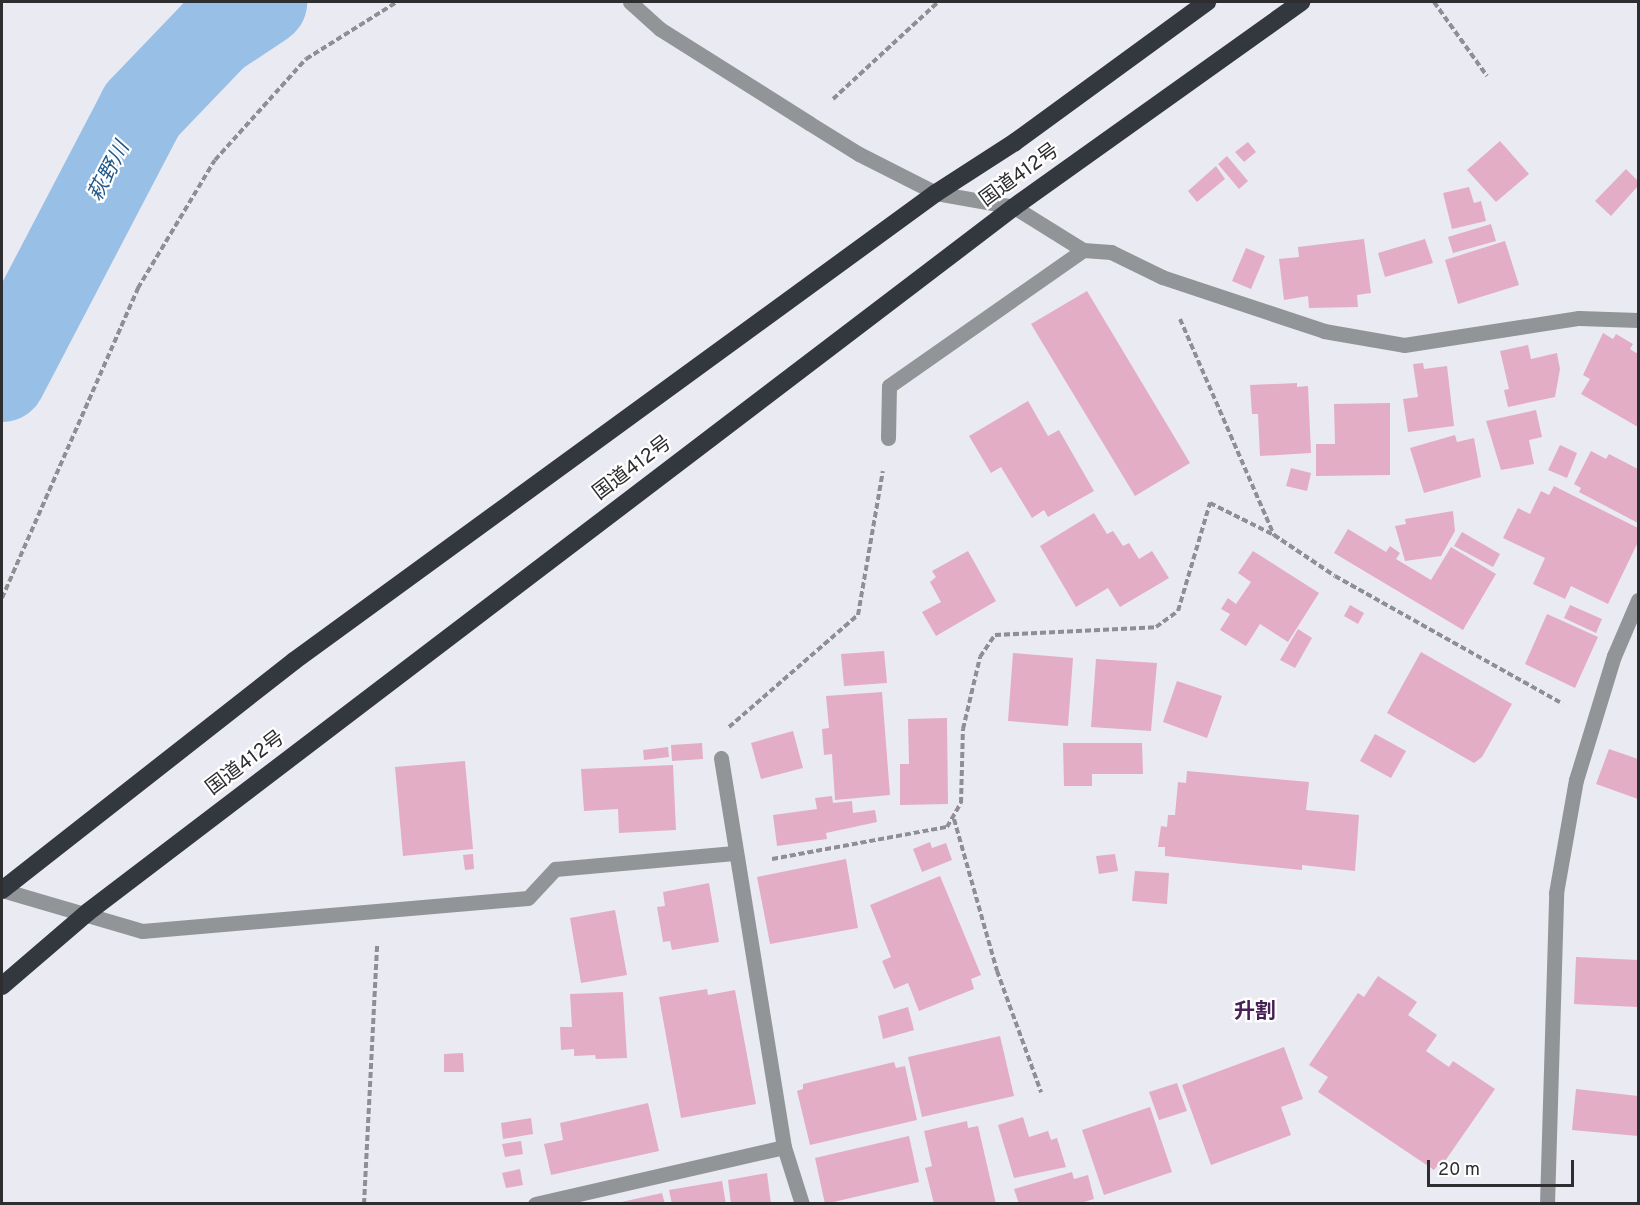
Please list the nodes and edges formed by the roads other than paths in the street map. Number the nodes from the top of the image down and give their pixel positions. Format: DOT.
graph roads {
  1 [pos="630,2"];
  2 [pos="1207,2"];
  3 [pos="1301,2"];
  4 [pos="936,193"];
  5 [pos="1014,207"];
  6 [pos="1083,250"];
  7 [pos="1638,320"];
  8 [pos="888,438"];
  9 [pos="1638,600"];
  10 [pos="721,758"];
  11 [pos="736,859"];
  12 [pos="2,890"];
  13 [pos="88,912"];
  14 [pos="2,986"];
  15 [pos="784,1147"];
  16 [pos="535,1203"];
  17 [pos="802,1203"];
  18 [pos="1547,1203"];
  1 -- 4 [label="street"];
  2 -- 4 [label="highway, 国道412号"];
  3 -- 5 [label="highway, 国道412号"];
  4 -- 5 [label="street"];
  4 -- 12 [label="highway, 国道412号"];
  5 -- 6 [label="street"];
  5 -- 13 [label="highway, 国道412号"];
  6 -- 7 [label="street"];
  6 -- 8 [label="street"];
  9 -- 18 [label="street"];
  10 -- 11 [label="street"];
  11 -- 13 [label="street"];
  11 -- 15 [label="street"];
  12 -- 13 [label="street"];
  13 -- 14 [label="highway, 国道412号"];
  15 -- 16 [label="street"];
  15 -- 17 [label="street"];
}
